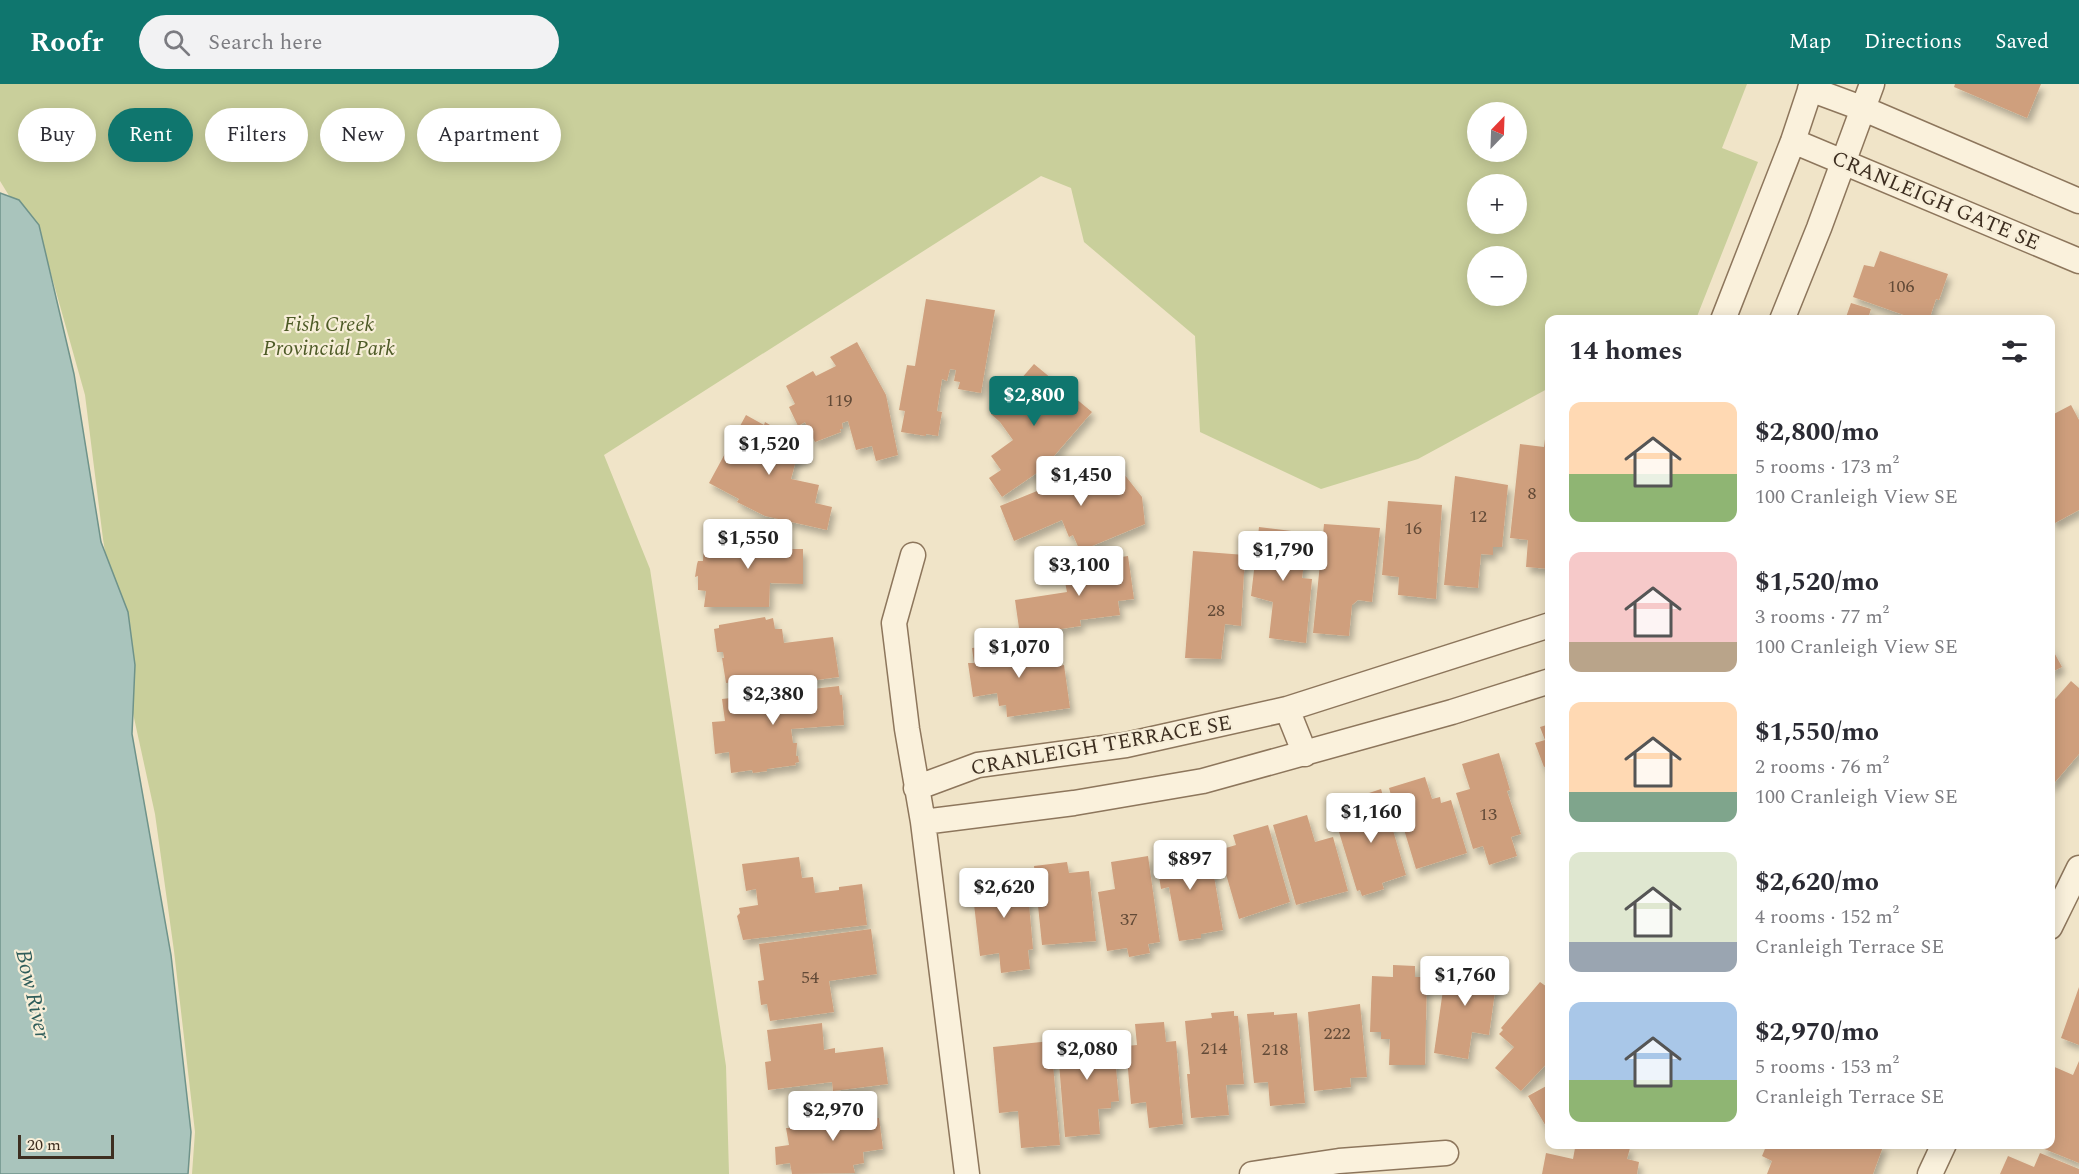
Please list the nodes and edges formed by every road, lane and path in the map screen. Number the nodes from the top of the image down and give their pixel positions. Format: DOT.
graph roads {
  1 [pos="1872,84"];
  2 [pos="1811,87"];
  3 [pos="1864,109"];
  4 [pos="1793,141"];
  5 [pos="1845,161"];
  6 [pos="2079,201"];
  7 [pos="2079,261"];
  8 [pos="1725,315"];
  9 [pos="1784,315"];
  10 [pos="913,555"];
  11 [pos="1545,627"];
  12 [pos="1545,682"];
  13 [pos="1287,709"];
  14 [pos="1305,754"];
  15 [pos="916,788"];
  16 [pos="923,822"];
  17 [pos="2079,868"];
  18 [pos="2055,917"];
  19 [pos="1942,1149"];
  20 [pos="1446,1153"];
  21 [pos="967,1174"];
  22 [pos="1252,1174"];
  23 [pos="1930,1174"];
  1 -- 3 [label="street"];
  2 -- 3 [label="street"];
  2 -- 4 [label="street"];
  3 -- 5 [label="street"];
  3 -- 6 [label="street"];
  4 -- 5 [label="street, CRANLEIGH GATE SE"];
  4 -- 8 [label="street"];
  5 -- 7 [label="street, CRANLEIGH GATE SE"];
  5 -- 9 [label="street"];
  10 -- 15 [label="street"];
  11 -- 13 [label="street, CRANLEIGH TERRACE SE"];
  12 -- 14 [label="street"];
  13 -- 14 [label="street"];
  13 -- 15 [label="street, CRANLEIGH TERRACE SE"];
  14 -- 16 [label="street"];
  15 -- 16 [label="street"];
  16 -- 21 [label="street"];
  17 -- 18 [label="street"];
  19 -- 23 [label="street"];
  20 -- 22 [label="street"];
}
